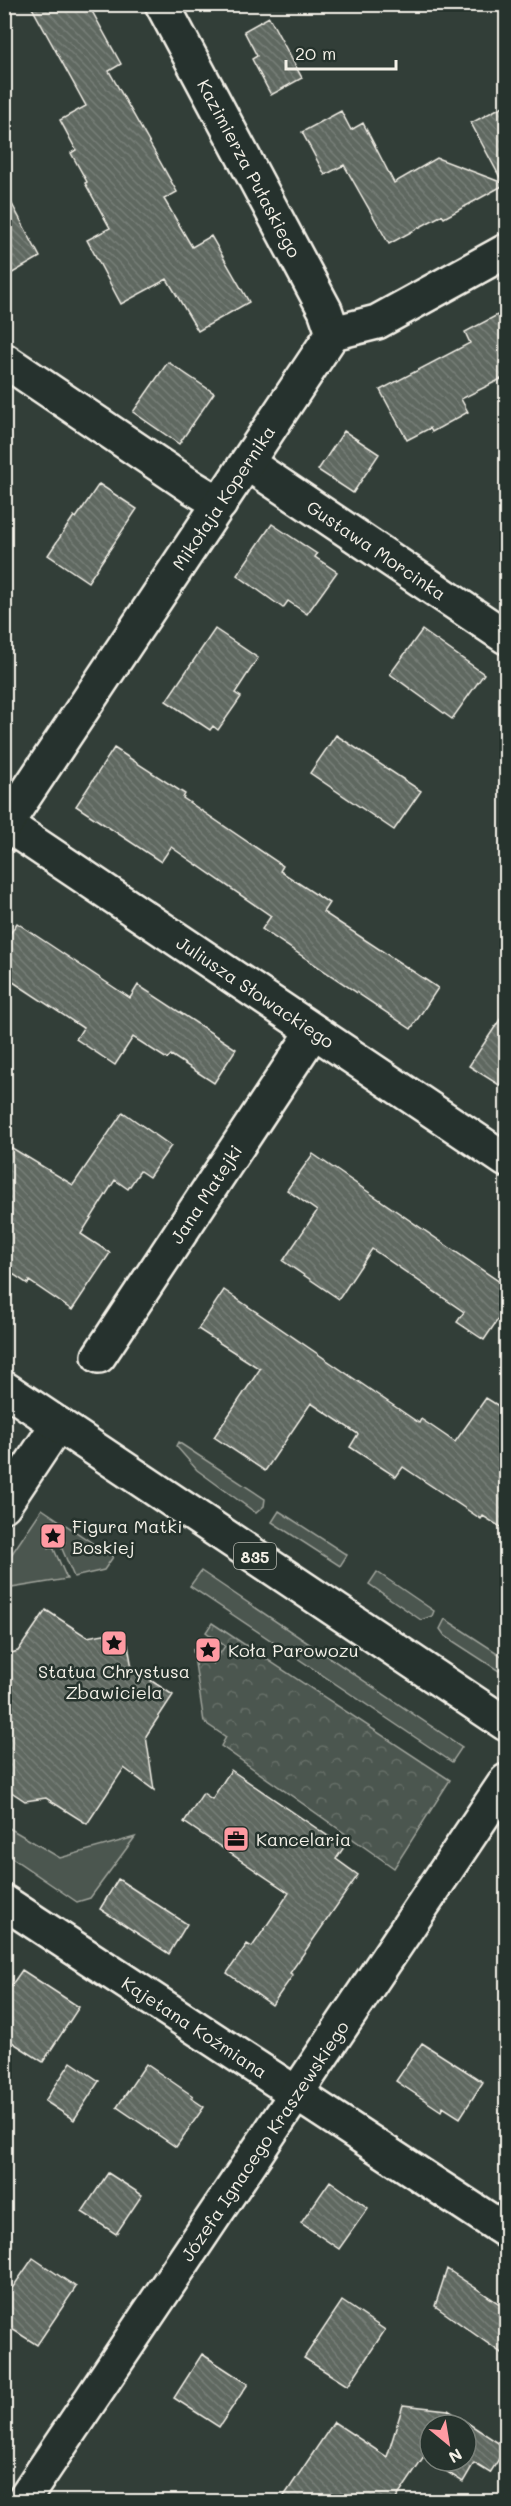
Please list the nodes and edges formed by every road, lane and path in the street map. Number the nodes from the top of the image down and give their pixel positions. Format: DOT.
graph roads {
  1 [pos="162,4"];
  2 [pos="507,251"];
  3 [pos="333,333"];
  4 [pos="4,360"];
  5 [pos="247,463"];
  6 [pos="220,504"];
  7 [pos="507,637"];
  8 [pos="5,824"];
  9 [pos="313,1032"];
  10 [pos="507,1160"];
  11 [pos="99,1356"];
  12 [pos="4,1388"];
  13 [pos="58,1424"];
  14 [pos="4,1505"];
  15 [pos="507,1724"];
  16 [pos="507,1780"];
  17 [pos="4,1902"];
  18 [pos="298,2093"];
  19 [pos="507,2231"];
  20 [pos="22,2502"];
  1 -- 3 [label="street, Kazimierza Pułaskiego"];
  2 -- 3 [label="street"];
  3 -- 5 [label="street, Mikołaja Kopernika"];
  4 -- 6 [label="street"];
  5 -- 6 [label="street, Mikołaja Kopernika"];
  5 -- 7 [label="street, Gustawa Morcinka"];
  6 -- 8 [label="street, Mikołaja Kopernika"];
  8 -- 9 [label="street, Juliusza Słowackiego"];
  9 -- 10 [label="street, Juliusza Słowackiego"];
  9 -- 11 [label="street, Jana Matejki"];
  12 -- 13 [label="street, 835"];
  13 -- 14 [label="street"];
  13 -- 15 [label="street, 835"];
  16 -- 18 [label="street, Józefa Ignacego Kraszewskiego"];
  17 -- 18 [label="street, Kajetana Koźmiana"];
  18 -- 19 [label="street, Kajetana Koźmiana"];
  18 -- 20 [label="street, Józefa Ignacego Kraszewskiego"];
}
